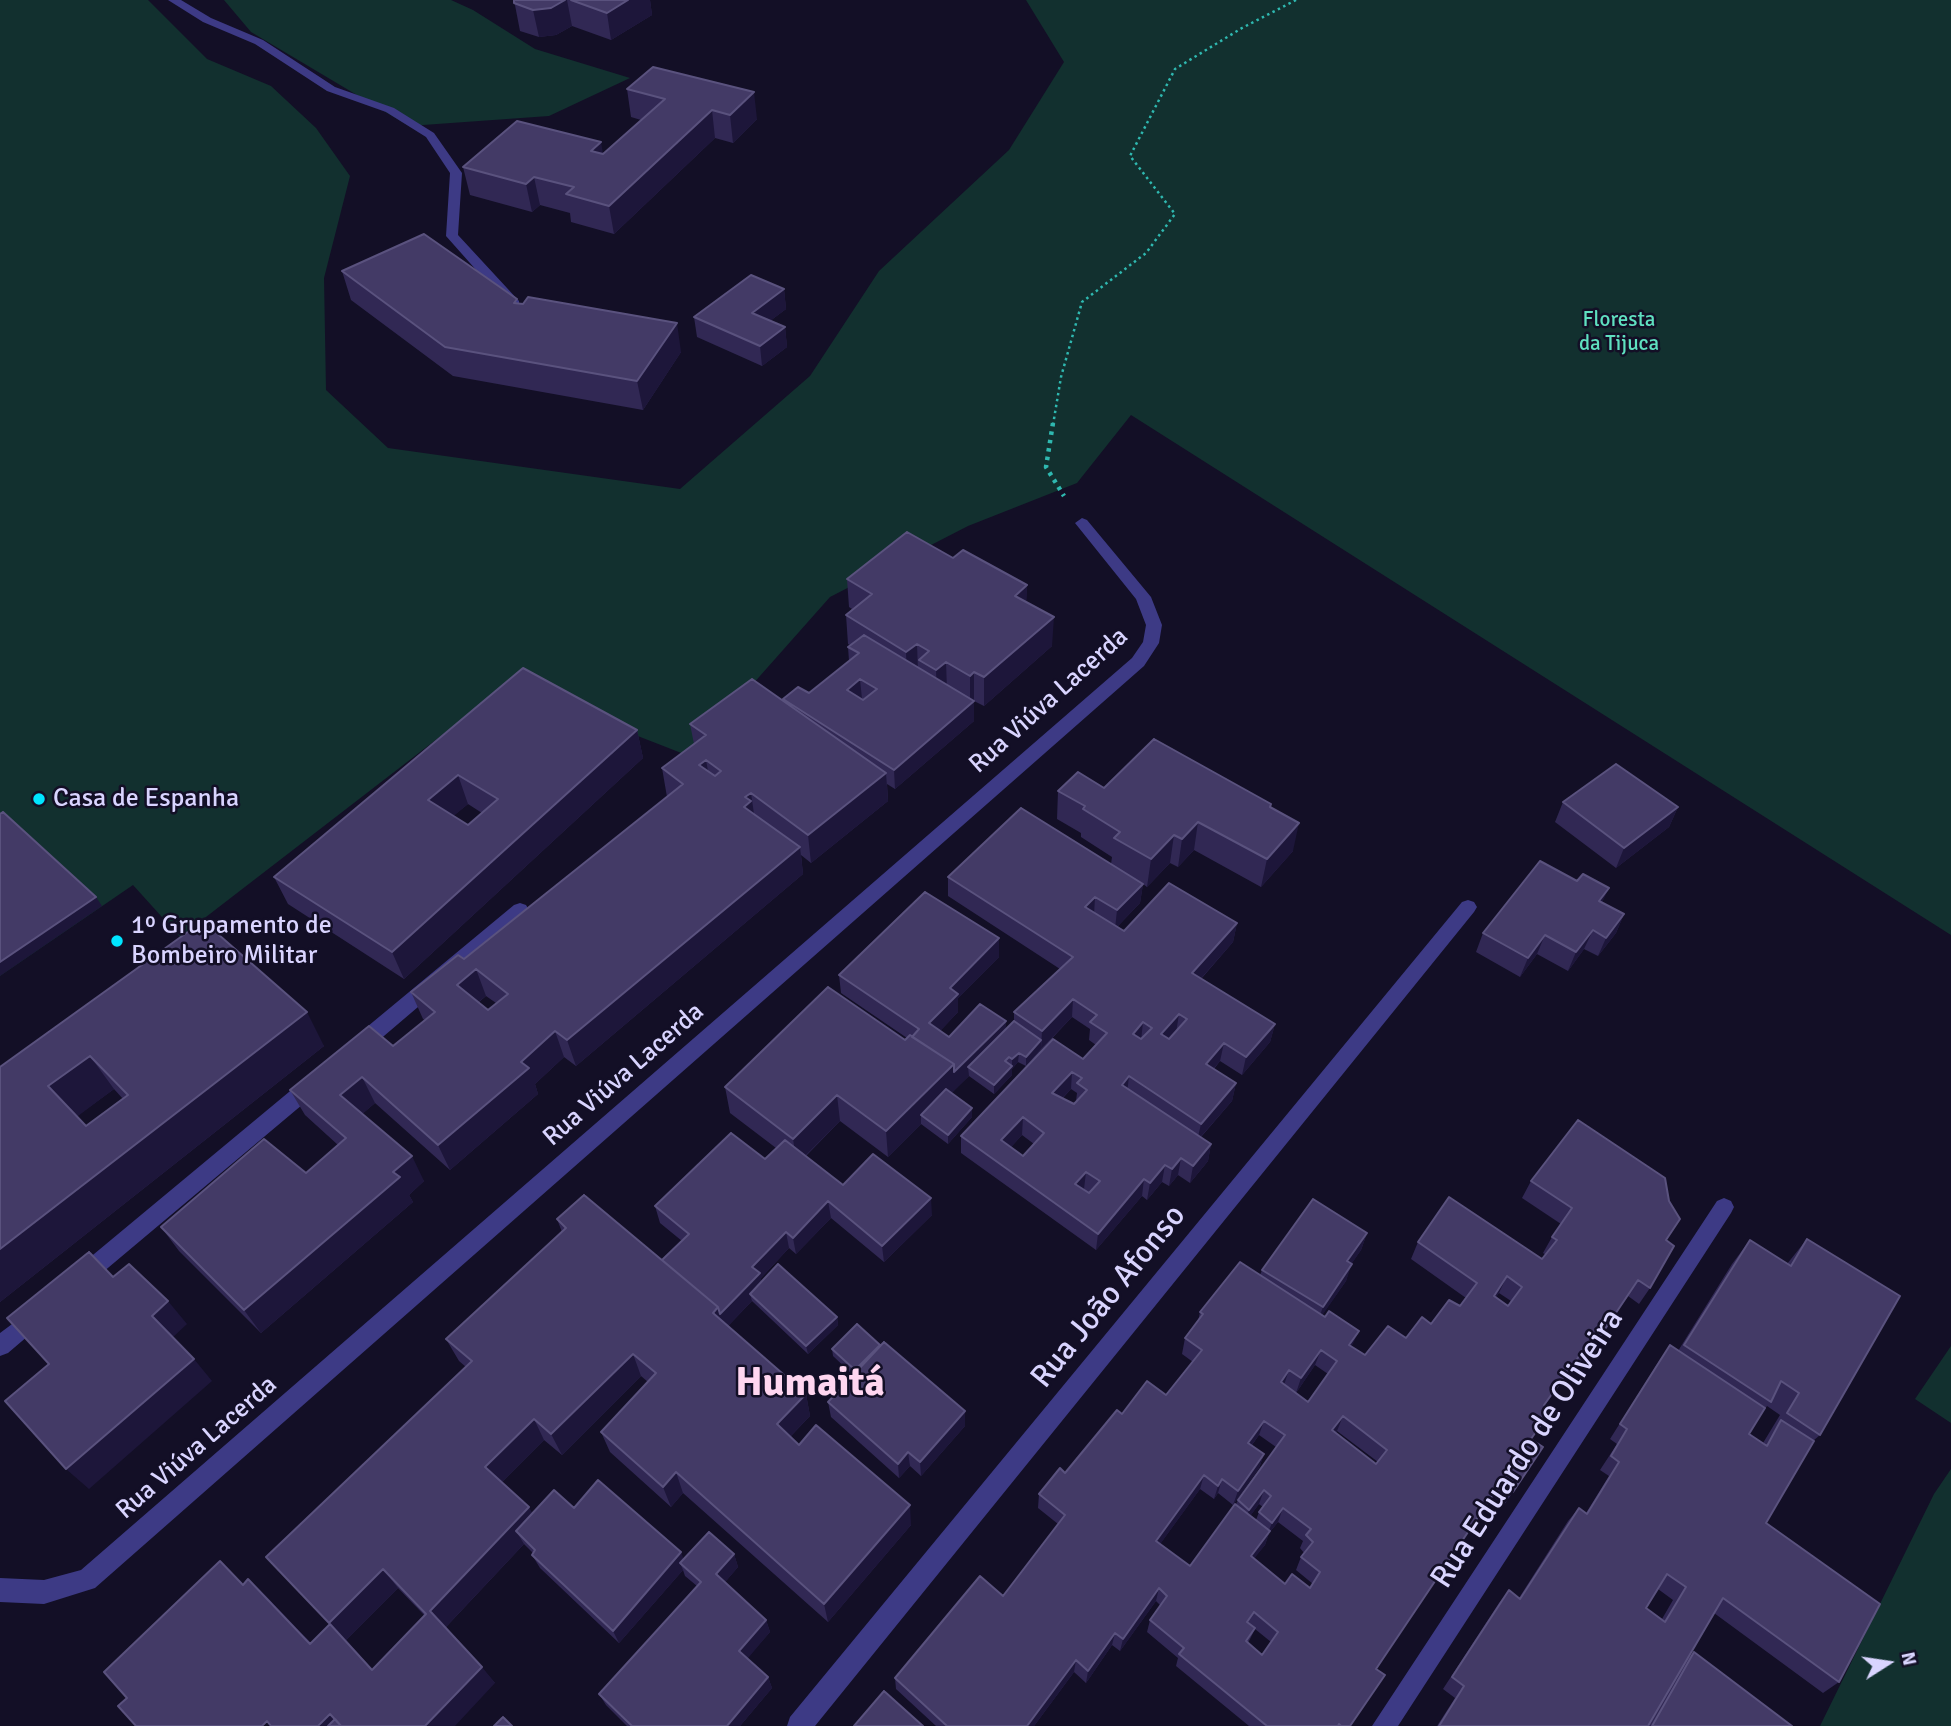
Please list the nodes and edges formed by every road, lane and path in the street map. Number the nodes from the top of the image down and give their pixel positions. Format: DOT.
graph roads {
  1 [pos="173,0"];
  2 [pos="1296,0"];
  3 [pos="527,308"];
  4 [pos="1082,523"];
  5 [pos="1468,907"];
  6 [pos="520,910"];
  7 [pos="1724,1207"];
  8 [pos="0,1346"];
  9 [pos="0,1590"];
  10 [pos="799,1726"];
  11 [pos="1384,1726"];
  1 -- 3 [label="street"];
  2 -- 4 [label="path"];
  4 -- 9 [label="street, Rua Viúva Lacerda"];
  5 -- 10 [label="street, Rua João Afonso"];
  6 -- 8 [label="street"];
  7 -- 11 [label="street, Rua Eduardo de Oliveira"];
}
